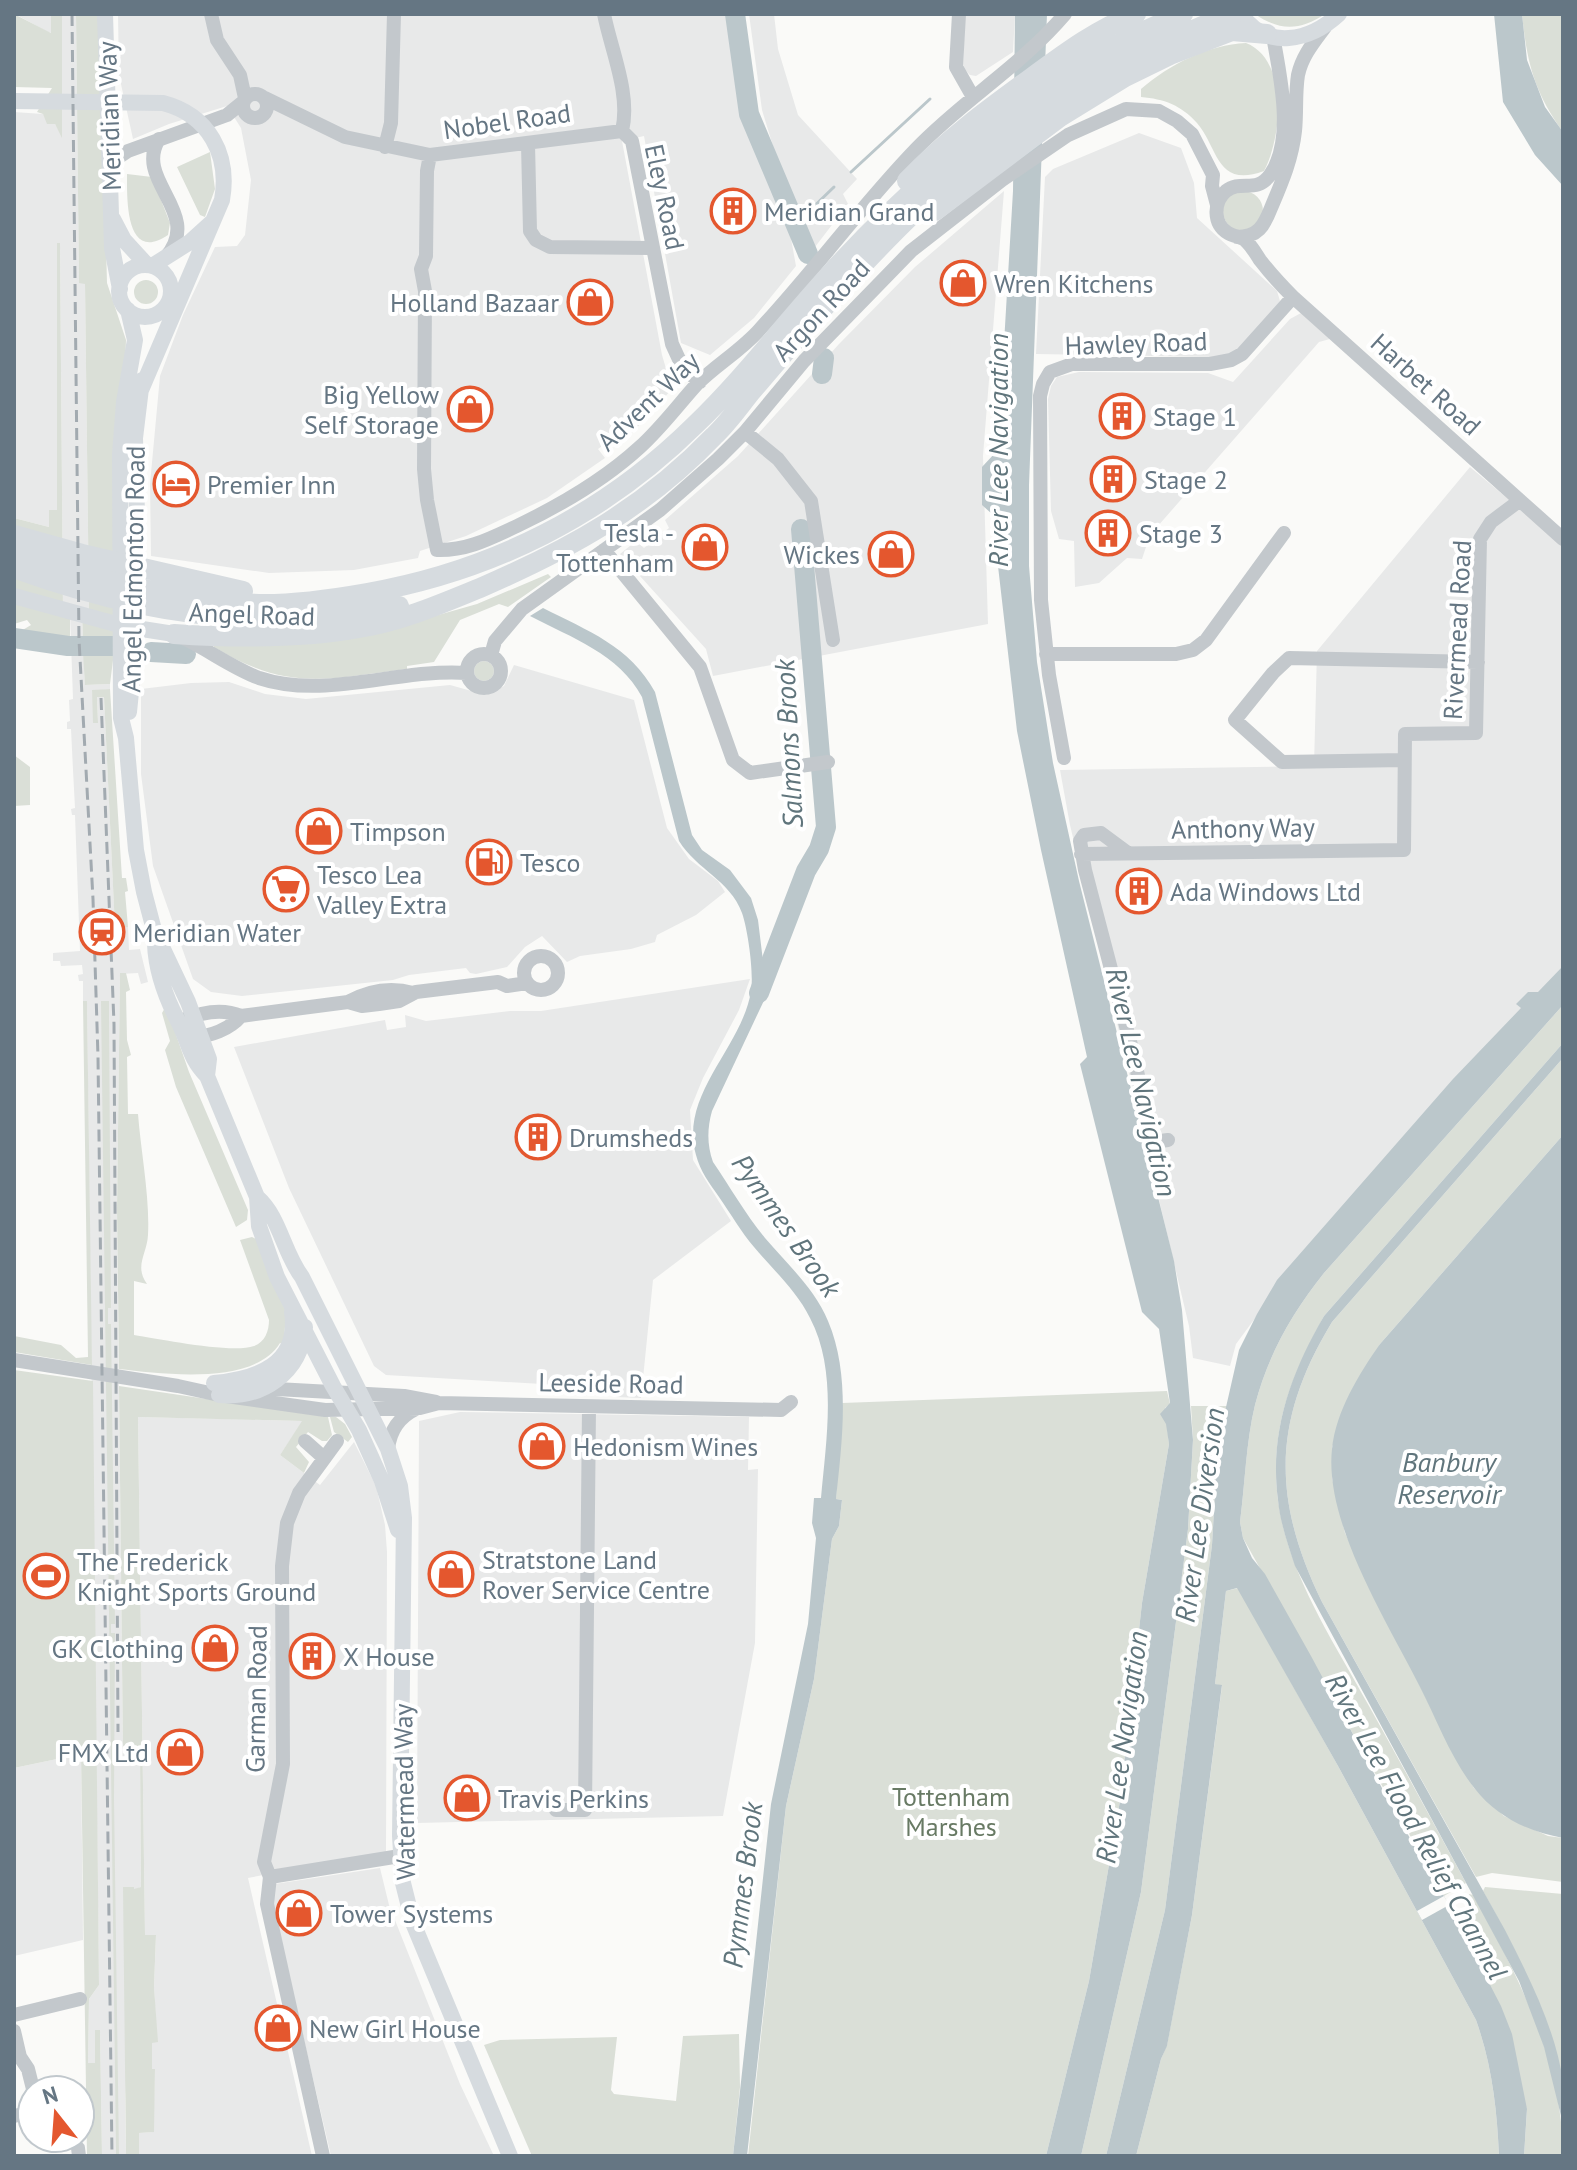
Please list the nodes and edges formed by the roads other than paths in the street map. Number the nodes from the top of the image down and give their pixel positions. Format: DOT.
graph roads {
  1 [pos="105,14"];
  2 [pos="211,14"];
  3 [pos="394,14"];
  4 [pos="604,14"];
  5 [pos="959,14"];
  6 [pos="1065,14"];
  7 [pos="1136,14"];
  8 [pos="1183,14"];
  9 [pos="1232,14"];
  10 [pos="1241,14"];
  11 [pos="1339,14"];
  12 [pos="1325,27"];
  13 [pos="1270,35"];
  14 [pos="973,97"];
  15 [pos="265,98"];
  16 [pos="244,100"];
  17 [pos="14,101"];
  18 [pos="227,115"];
  19 [pos="256,117"];
  20 [pos="308,121"];
  21 [pos="1064,126"];
  22 [pos="622,131"];
  23 [pos="159,139"];
  24 [pos="528,144"];
  25 [pos="385,147"];
  26 [pos="974,149"];
  27 [pos="430,155"];
  28 [pos="109,168"];
  29 [pos="1213,175"];
  30 [pos="1245,186"];
  31 [pos="1217,205"];
  32 [pos="113,218"];
  33 [pos="213,222"];
  34 [pos="1264,225"];
  35 [pos="1237,237"];
  36 [pos="206,240"];
  37 [pos="651,248"];
  38 [pos="1260,261"];
  39 [pos="154,264"];
  40 [pos="851,265"];
  41 [pos="120,289"];
  42 [pos="1293,297"];
  43 [pos="168,301"];
  44 [pos="128,310"];
  45 [pos="700,382"];
  46 [pos="141,390"];
  47 [pos="745,432"];
  48 [pos="1519,501"];
  49 [pos="1284,533"];
  50 [pos="14,535"];
  51 [pos="1563,539"];
  52 [pos="604,550"];
  53 [pos="14,552"];
  54 [pos="14,568"];
  55 [pos="492,582"];
  56 [pos="14,596"];
  57 [pos="193,597"];
  58 [pos="184,637"];
  59 [pos="833,640"];
  60 [pos="1046,654"];
  61 [pos="491,655"];
  62 [pos="1478,662"];
  63 [pos="467,673"];
  64 [pos="126,738"];
  65 [pos="1064,758"];
  66 [pos="1404,760"];
  67 [pos="824,763"];
  68 [pos="1404,850"];
  69 [pos="1129,853"];
  70 [pos="1081,854"];
  71 [pos="525,977"];
  72 [pos="241,1016"];
  73 [pos="185,1024"];
  74 [pos="201,1037"];
  75 [pos="207,1076"];
  76 [pos="1168,1140"];
  77 [pos="257,1197"];
  78 [pos="292,1264"];
  79 [pos="287,1299"];
  80 [pos="305,1333"];
  81 [pos="14,1360"];
  82 [pos="216,1389"];
  83 [pos="264,1389"];
  84 [pos="338,1393"];
  85 [pos="439,1403"];
  86 [pos="786,1406"];
  87 [pos="367,1407"];
  88 [pos="589,1407"];
  89 [pos="420,1408"];
  90 [pos="349,1409"];
  91 [pos="305,1441"];
  92 [pos="337,1441"];
  93 [pos="388,1449"];
  94 [pos="324,1458"];
  95 [pos="402,1552"];
  96 [pos="556,1810"];
  97 [pos="400,1856"];
  98 [pos="270,1877"];
  99 [pos="80,1999"];
  100 [pos="14,2015"];
  101 [pos="14,2031"];
  102 [pos="29,2074"];
  103 [pos="323,2156"];
  104 [pos="510,2156"];
  1 -- 28 [label="main road, Meridian Way"];
  2 -- 16 [label="street"];
  3 -- 25 [label="street"];
  4 -- 22 [label="street, Eley Road"];
  5 -- 14 [label="street"];
  6 -- 14 [label="street, Advent Way"];
  7 -- 26 [label="highway"];
  8 -- 26 [label="highway"];
  9 -- 26 [label="highway"];
  10 -- 13 [label="main road"];
  11 -- 12 [label="main road"];
  12 -- 13 [label="main road"];
  12 -- 34 [label="street"];
  13 -- 21 [label="highway"];
  13 -- 30 [label="street"];
  14 -- 45 [label="street, Advent Way"];
  15 -- 16 [label="street, Nobel Road"];
  15 -- 19 [label="street"];
  15 -- 20 [label="street, Nobel Road"];
  16 -- 18 [label="street, Nobel Road"];
  16 -- 19 [label="street"];
  17 -- 33 [label="main road"];
  18 -- 19 [label="street, Nobel Road"];
  18 -- 23 [label="street, Nobel Road"];
  19 -- 20 [label="street, Nobel Road"];
  20 -- 25 [label="street, Nobel Road"];
  21 -- 26 [label="highway"];
  21 -- 29 [label="street, Argon Road"];
  21 -- 47 [label="street, Argon Road"];
  22 -- 24 [label="street, Nobel Road"];
  22 -- 37 [label="street, Eley Road"];
  23 -- 28 [label="street, Nobel Road"];
  23 -- 39 [label="street"];
  24 -- 27 [label="street, Nobel Road"];
  24 -- 37 [label="street"];
  25 -- 27 [label="street, Nobel Road"];
  26 -- 40 [label="highway"];
  26 -- 40 [label="highway"];
  27 -- 45 [label="street, Advent Way"];
  28 -- 32 [label="main road, Meridian Way"];
  29 -- 30 [label="street"];
  29 -- 31 [label="street, Argon Road"];
  30 -- 31 [label="street"];
  30 -- 34 [label="street"];
  31 -- 35 [label="street"];
  32 -- 39 [label="main road, Meridian Way"];
  32 -- 41 [label="main road, Meridian Way"];
  33 -- 36 [label="main road"];
  33 -- 39 [label="main road"];
  34 -- 35 [label="street"];
  34 -- 38 [label="street"];
  35 -- 38 [label="street, Harbet Road"];
  36 -- 43 [label="main road, Angel Edmonton Road"];
  36 -- 46 [label="main road"];
  37 -- 45 [label="street, Eley Road"];
  38 -- 42 [label="street, Harbet Road"];
  39 -- 41 [label="main road"];
  39 -- 43 [label="main road"];
  40 -- 55 [label="highway"];
  40 -- 57 [label="highway, Angel Road"];
  41 -- 44 [label="main road"];
  42 -- 48 [label="street, Harbet Road"];
  42 -- 60 [label="street, Hawley Road"];
  43 -- 44 [label="main road"];
  43 -- 46 [label="main road, Angel Edmonton Road"];
  44 -- 64 [label="main road, Angel Edmonton Road"];
  46 -- 64 [label="main road, Angel Edmonton Road"];
  47 -- 52 [label="street, Argon Road"];
  47 -- 59 [label="street"];
  48 -- 51 [label="street, Harbet Road"];
  48 -- 62 [label="street, Rivermead Road"];
  49 -- 60 [label="street"];
  50 -- 57 [label="highway"];
  52 -- 61 [label="street, Argon Road"];
  52 -- 67 [label="street"];
  53 -- 57 [label="highway, Angel Road"];
  54 -- 57 [label="highway, Angel Road"];
  55 -- 57 [label="highway, Angel Road"];
  55 -- 58 [label="highway"];
  56 -- 58 [label="main road"];
  58 -- 63 [label="street"];
  60 -- 65 [label="street"];
  61 -- 63 [label="street"];
  61 -- 63 [label="street"];
  62 -- 66 [label="street, Rivermead Road"];
  62 -- 66 [label="street"];
  64 -- 73 [label="main road, Angel Edmonton Road"];
  66 -- 68 [label="street, Rivermead Road"];
  68 -- 69 [label="street, Anthony Way"];
  69 -- 70 [label="street, Anthony Way"];
  69 -- 70 [label="street"];
  70 -- 76 [label="street"];
  71 -- 72 [label="street"];
  72 -- 73 [label="street"];
  72 -- 74 [label="street"];
  73 -- 74 [label="main road, Angel Edmonton Road"];
  73 -- 75 [label="main road, Angel Edmonton Road"];
  74 -- 75 [label="main road, Angel Edmonton Road"];
  75 -- 77 [label="main road, Angel Edmonton Road"];
  77 -- 78 [label="main road, Angel Edmonton Road"];
  77 -- 79 [label="main road, Angel Edmonton Road"];
  78 -- 80 [label="main road"];
  78 -- 87 [label="main road, Angel Edmonton Road"];
  79 -- 80 [label="main road"];
  79 -- 82 [label="main road"];
  80 -- 83 [label="main road"];
  80 -- 84 [label="main road"];
  81 -- 82 [label="street"];
  82 -- 83 [label="main road"];
  82 -- 90 [label="street"];
  83 -- 84 [label="street, Leeside Road"];
  83 -- 90 [label="street"];
  84 -- 87 [label="street, Leeside Road"];
  84 -- 90 [label="main road"];
  85 -- 87 [label="street, Leeside Road"];
  85 -- 88 [label="street, Leeside Road"];
  85 -- 89 [label="street, Leeside Road"];
  86 -- 88 [label="street, Leeside Road"];
  87 -- 89 [label="street, Leeside Road"];
  87 -- 90 [label="main road"];
  87 -- 93 [label="main road, Watermead Way"];
  88 -- 96 [label="street"];
  89 -- 93 [label="street, Leeside Road"];
  90 -- 95 [label="main road, Watermead Way"];
  91 -- 94 [label="street"];
  92 -- 94 [label="street, Garman Road"];
  93 -- 95 [label="main road, Watermead Way"];
  94 -- 98 [label="street, Garman Road"];
  95 -- 97 [label="main road, Watermead Way"];
  97 -- 98 [label="street"];
  97 -- 104 [label="main road, Watermead Way"];
  98 -- 103 [label="street, Garman Road"];
  99 -- 100 [label="street"];
  101 -- 102 [label="street"];
}
